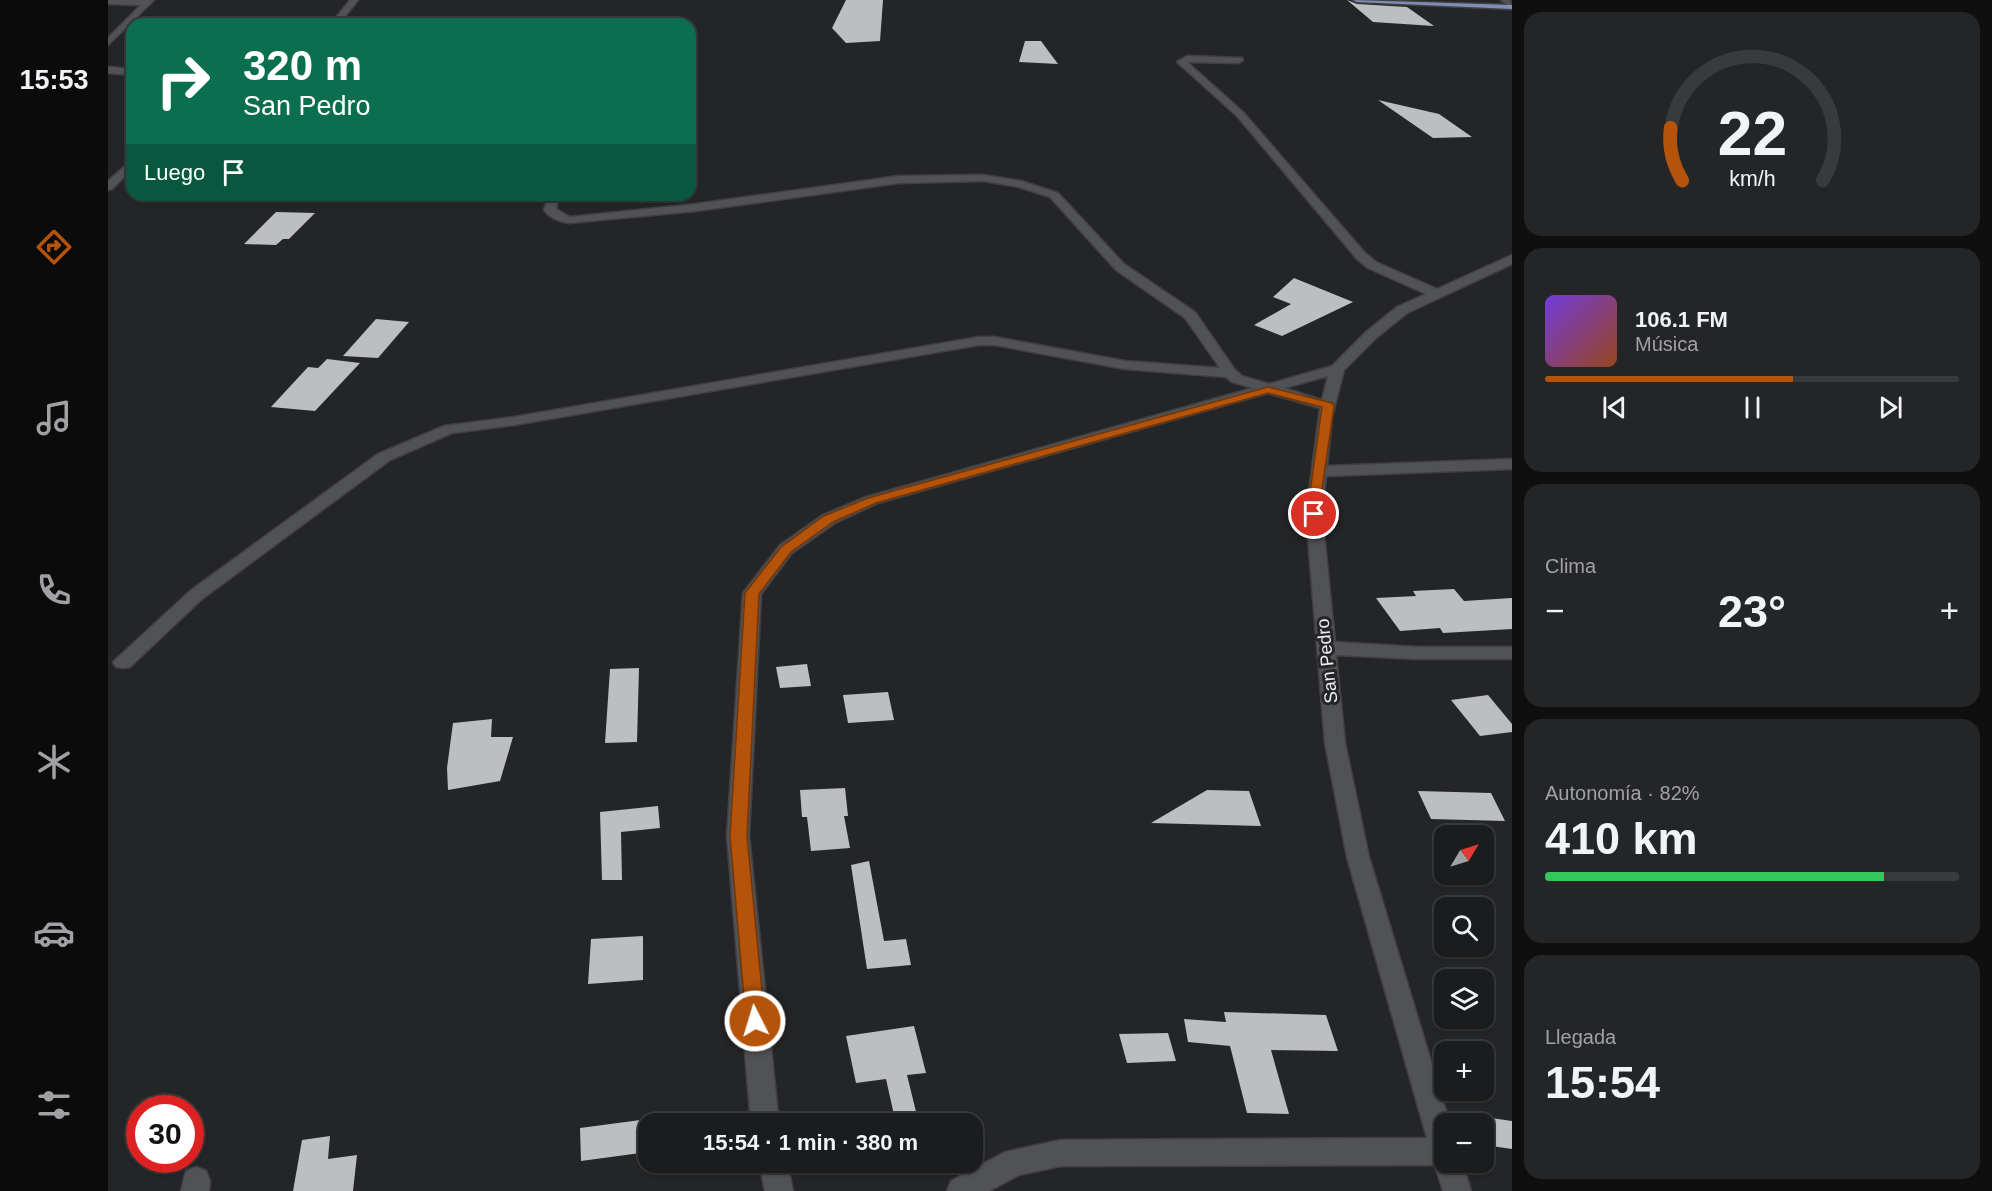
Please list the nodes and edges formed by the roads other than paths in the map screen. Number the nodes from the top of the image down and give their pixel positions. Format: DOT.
graph roads {
  1 [pos="354,0"];
  2 [pos="1357,0"];
  3 [pos="1371,0"];
  4 [pos="1505,0"];
  5 [pos="148,1"];
  6 [pos="108,2"];
  7 [pos="1512,7"];
  8 [pos="132,18"];
  9 [pos="340,18"];
  10 [pos="126,24"];
  11 [pos="108,43"];
  12 [pos="1239,60"];
  13 [pos="108,70"];
  14 [pos="126,72"];
  15 [pos="126,169"];
  16 [pos="108,187"];
  17 [pos="552,201"];
  18 [pos="1512,259"];
  19 [pos="1436,293"];
  20 [pos="1337,369"];
  21 [pos="1230,373"];
  22 [pos="1268,390"];
  23 [pos="1328,406"];
  24 [pos="1512,464"];
  25 [pos="1320,471"];
  26 [pos="1325,648"];
  27 [pos="1512,653"];
  28 [pos="123,662"];
  29 [pos="764,1113"];
  30 [pos="1434,1116"];
  31 [pos="1434,1150"];
  32 [pos="775,1173"];
  33 [pos="1451,1173"];
  34 [pos="779,1191"];
  35 [pos="961,1191"];
  36 [pos="1456,1191"];
  1 -- 9 [label="street"];
  2 -- 3 [label="main road"];
  3 -- 7 [label="main road"];
  4 -- 7 [label="street"];
  5 -- 6 [label="street"];
  5 -- 8 [label="street"];
  10 -- 11 [label="street"];
  12 -- 19 [label="street"];
  13 -- 14 [label="street"];
  15 -- 16 [label="street"];
  17 -- 21 [label="street"];
  18 -- 19 [label="street"];
  19 -- 20 [label="street"];
  20 -- 22 [label="street"];
  20 -- 23 [label="street, San Pedro"];
  21 -- 22 [label="street"];
  21 -- 28 [label="street"];
  22 -- 23 [label="street"];
  22 -- 29 [label="street"];
  23 -- 25 [label="street, San Pedro"];
  24 -- 25 [label="street"];
  25 -- 26 [label="street, San Pedro"];
  26 -- 27 [label="street"];
  26 -- 30 [label="street, San Pedro"];
  31 -- 35 [label="street"];
  32 -- 34 [label="street"];
  33 -- 36 [label="street"];
}
